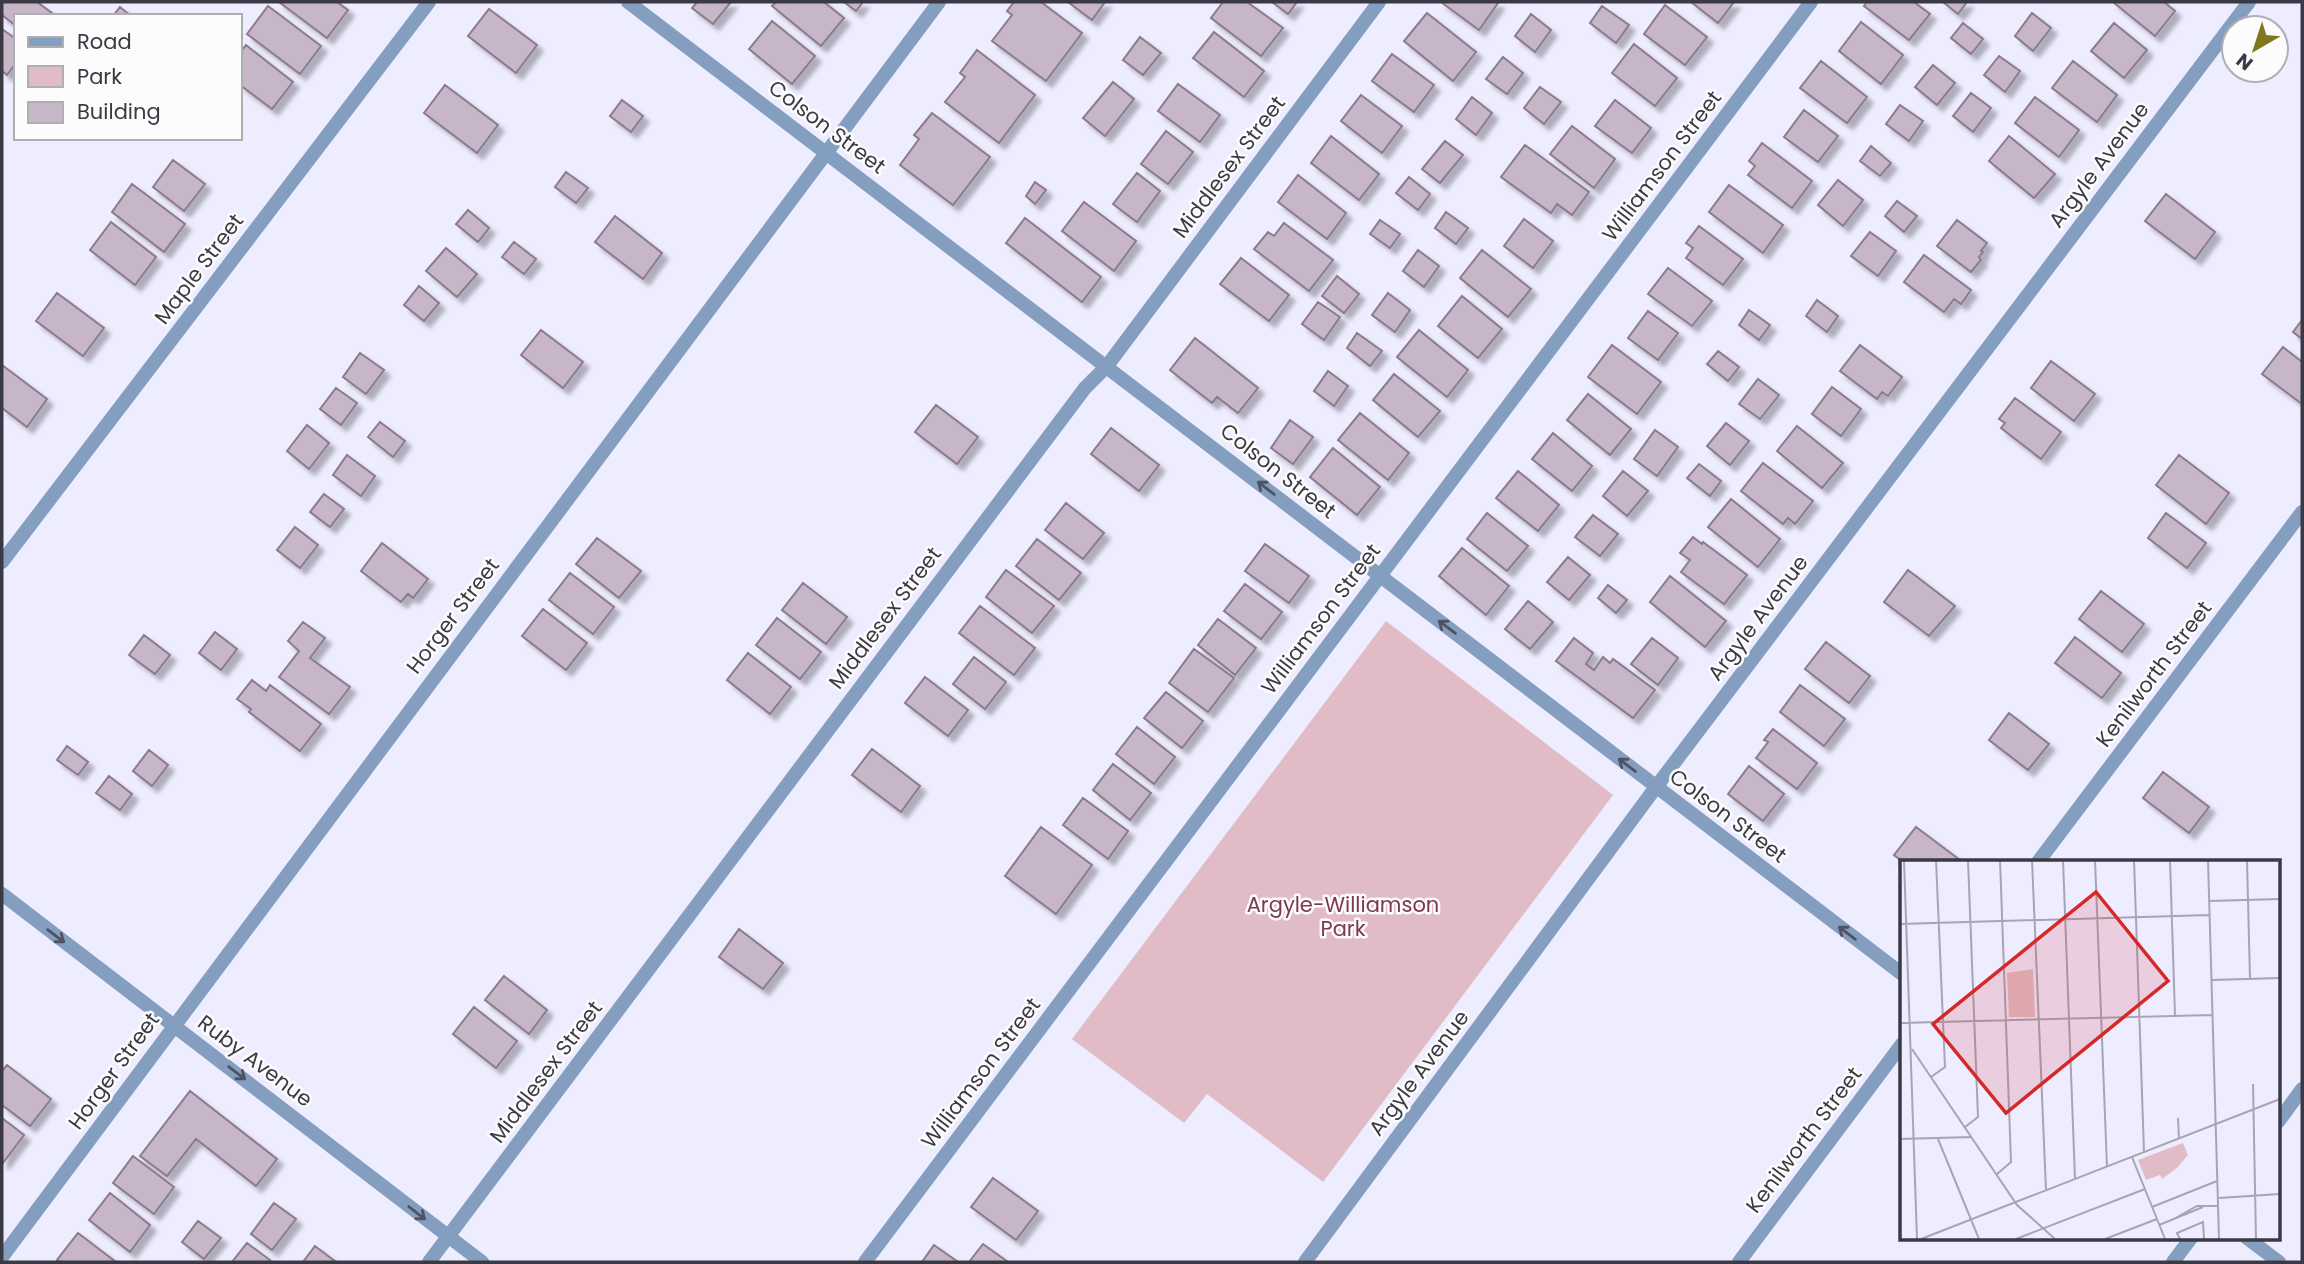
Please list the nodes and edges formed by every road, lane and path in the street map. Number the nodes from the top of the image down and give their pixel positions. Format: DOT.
graph roads {
  1 [pos="429,2"];
  2 [pos="628,2"];
  3 [pos="939,2"];
  4 [pos="1379,2"];
  5 [pos="1811,2"];
  6 [pos="2249,2"];
  7 [pos="826,152"];
  8 [pos="1107,366"];
  9 [pos="2302,512"];
  10 [pos="2,562"];
  11 [pos="1380,576"];
  12 [pos="1656,787"];
  13 [pos="2040,860"];
  14 [pos="2,894"];
  15 [pos="1900,972"];
  16 [pos="173,1025"];
  17 [pos="1900,1047"];
  18 [pos="2302,1089"];
  19 [pos="2280,1119"];
  20 [pos="448,1237"];
  21 [pos="2190,1240"];
  22 [pos="2250,1240"];
  23 [pos="2,1257"];
  24 [pos="429,1262"];
  25 [pos="482,1262"];
  26 [pos="865,1262"];
  27 [pos="1305,1262"];
  28 [pos="1739,1262"];
  29 [pos="2173,1262"];
  30 [pos="2279,1262"];
  1 -- 10 [label="street, Maple Street"];
  2 -- 7 [label="street, Colson Street"];
  3 -- 7 [label="street, Horger Street"];
  4 -- 8 [label="street, Middlesex Street"];
  5 -- 11 [label="street, Williamson Street"];
  6 -- 12 [label="street, Argyle Avenue"];
  7 -- 8 [label="street, Colson Street"];
  7 -- 16 [label="street, Horger Street"];
  11 -- 8 [label="street, Colson Street, one-way"];
  8 -- 20 [label="street, Middlesex Street"];
  9 -- 13 [label="street, Kenilworth Street"];
  12 -- 11 [label="street, Colson Street, one-way"];
  11 -- 26 [label="street, Williamson Street"];
  15 -- 12 [label="street, Colson Street, one-way"];
  12 -- 27 [label="street, Argyle Avenue"];
  14 -- 16 [label="street, Ruby Avenue, one-way"];
  16 -- 20 [label="street, Ruby Avenue, one-way"];
  16 -- 23 [label="street, Horger Street"];
  17 -- 28 [label="street, Kenilworth Street"];
  18 -- 19 [label="street"];
  20 -- 24 [label="street, Middlesex Street"];
  20 -- 25 [label="street, Ruby Avenue"];
  21 -- 29 [label="street"];
  22 -- 30 [label="street"];
}
